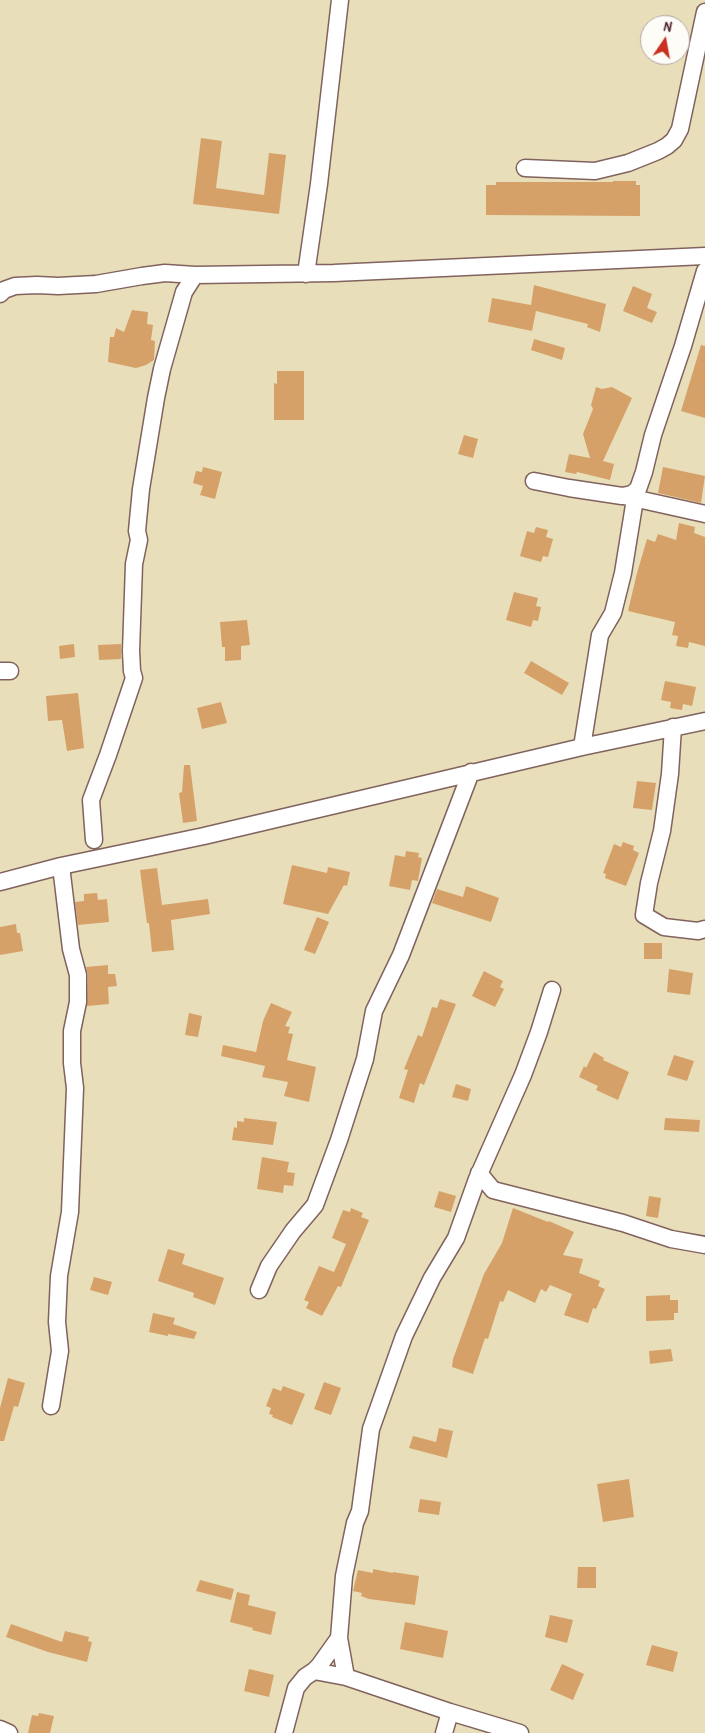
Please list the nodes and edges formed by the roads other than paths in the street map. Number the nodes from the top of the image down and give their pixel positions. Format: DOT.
graph roads {
  1 [pos="340,0"];
  2 [pos="705,12"];
  3 [pos="525,168"];
  4 [pos="705,256"];
  5 [pos="705,271"];
  6 [pos="306,274"];
  7 [pos="189,275"];
  8 [pos="0,294"];
  9 [pos="534,481"];
  10 [pos="632,494"];
  11 [pos="705,514"];
  12 [pos="705,721"];
  13 [pos="586,722"];
  14 [pos="674,727"];
  15 [pos="606,742"];
  16 [pos="582,747"];
  17 [pos="472,772"];
  18 [pos="94,840"];
  19 [pos="61,866"];
  20 [pos="0,882"];
  21 [pos="705,928"];
  22 [pos="552,990"];
  23 [pos="479,1173"];
  24 [pos="493,1190"];
  25 [pos="472,1194"];
  26 [pos="705,1245"];
  27 [pos="259,1290"];
  28 [pos="51,1406"];
  29 [pos="339,1638"];
  30 [pos="314,1672"];
  31 [pos="346,1677"];
  32 [pos="450,1712"];
  33 [pos="0,1729"];
  34 [pos="9,1733"];
  35 [pos="284,1733"];
  36 [pos="444,1733"];
  37 [pos="520,1733"];
  1 -- 6 [label="street"];
  2 -- 3 [label="street"];
  4 -- 6 [label="street"];
  5 -- 10 [label="street"];
  6 -- 7 [label="street"];
  7 -- 8 [label="street"];
  7 -- 18 [label="street"];
  9 -- 10 [label="street"];
  10 -- 11 [label="street"];
  10 -- 13 [label="street"];
  12 -- 14 [label="street"];
  13 -- 15 [label="street"];
  13 -- 16 [label="street"];
  14 -- 15 [label="street"];
  14 -- 21 [label="street"];
  15 -- 16 [label="street"];
  16 -- 17 [label="street"];
  17 -- 19 [label="street"];
  17 -- 27 [label="street"];
  19 -- 20 [label="street"];
  19 -- 28 [label="street"];
  22 -- 23 [label="street"];
  23 -- 24 [label="street"];
  23 -- 25 [label="street"];
  24 -- 25 [label="street"];
  24 -- 26 [label="street"];
  25 -- 29 [label="street"];
  29 -- 30 [label="street"];
  29 -- 31 [label="street"];
  30 -- 31 [label="street"];
  30 -- 35 [label="street"];
  31 -- 32 [label="street"];
  32 -- 36 [label="street"];
  32 -- 37 [label="street"];
  33 -- 34 [label="street"];
}
